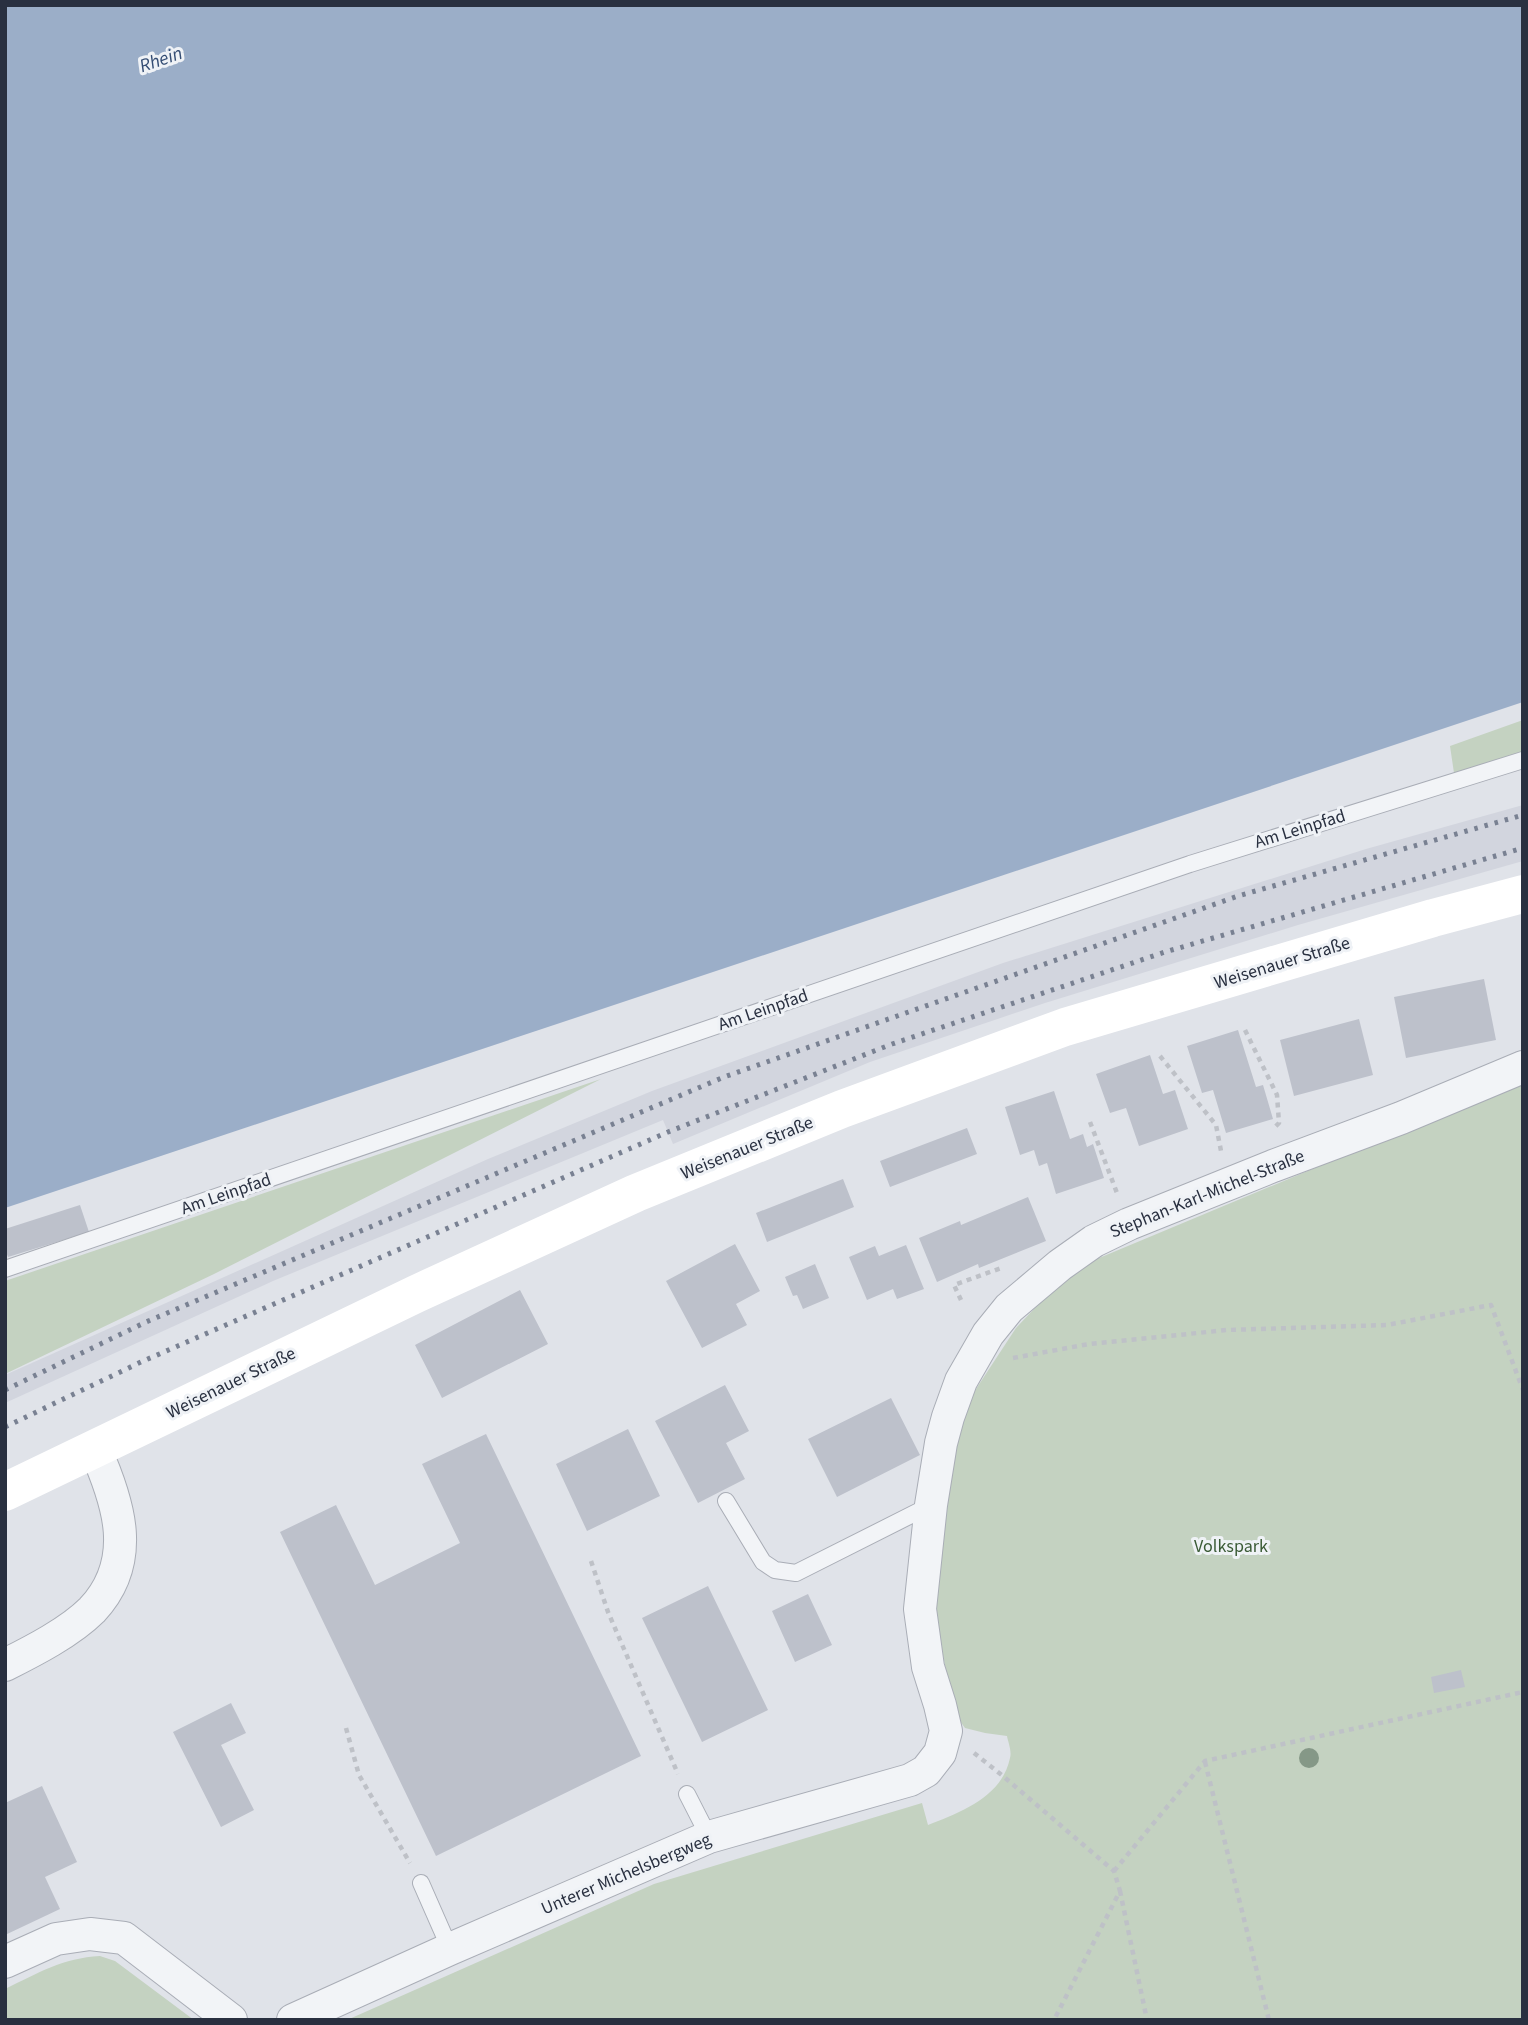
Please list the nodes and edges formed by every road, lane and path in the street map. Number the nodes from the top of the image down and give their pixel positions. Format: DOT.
graph roads {
  1 [pos="1523,760"];
  2 [pos="1523,894"];
  3 [pos="1245,1030"];
  4 [pos="1160,1056"];
  5 [pos="1523,1067"];
  6 [pos="1090,1122"];
  7 [pos="1273,1166"];
  8 [pos="1228,1184"];
  9 [pos="1129,1224"];
  10 [pos="1010,1265"];
  11 [pos="5,1269"];
  12 [pos="961,1300"];
  13 [pos="971,1366"];
  14 [pos="1523,1390"];
  15 [pos="95,1449"];
  16 [pos="5,1492"];
  17 [pos="726,1501"];
  18 [pos="930,1505"];
  19 [pos="591,1561"];
  20 [pos="5,1665"];
  21 [pos="1523,1692"];
  22 [pos="346,1728"];
  23 [pos="946,1731"];
  24 [pos="1205,1761"];
  25 [pos="687,1794"];
  26 [pos="709,1837"];
  27 [pos="1114,1871"];
  28 [pos="421,1883"];
  29 [pos="1120,1891"];
  30 [pos="450,1949"];
  31 [pos="5,1962"];
  32 [pos="231,2020"];
  33 [pos="293,2020"];
  34 [pos="1054,2020"];
  35 [pos="1147,2020"];
  36 [pos="1269,2020"];
  1 -- 11 [label="lane, Am Leinpfad"];
  2 -- 15 [label="main road, Weisenauer Straße"];
  3 -- 7 [label="path"];
  4 -- 8 [label="path"];
  5 -- 7 [label="street, Stephan-Karl-Michel-Straße"];
  6 -- 9 [label="path"];
  7 -- 8 [label="street, Stephan-Karl-Michel-Straße"];
  8 -- 9 [label="street, Stephan-Karl-Michel-Straße"];
  9 -- 13 [label="street, Stephan-Karl-Michel-Straße"];
  10 -- 12 [label="path"];
  13 -- 14 [label="path"];
  13 -- 18 [label="street, Stephan-Karl-Michel-Straße"];
  15 -- 16 [label="main road, Weisenauer Straße"];
  15 -- 20 [label="street"];
  17 -- 18 [label="lane"];
  18 -- 23 [label="street, Stephan-Karl-Michel-Straße"];
  19 -- 25 [label="path"];
  21 -- 24 [label="path"];
  22 -- 28 [label="path"];
  23 -- 26 [label="street, Unterer Michelsbergweg"];
  23 -- 27 [label="path"];
  24 -- 27 [label="path"];
  24 -- 36 [label="path"];
  25 -- 26 [label="lane"];
  26 -- 30 [label="street, Unterer Michelsbergweg"];
  27 -- 29 [label="path"];
  28 -- 30 [label="lane"];
  29 -- 34 [label="path"];
  29 -- 35 [label="path"];
  30 -- 33 [label="street, Unterer Michelsbergweg"];
  31 -- 32 [label="street"];
}
